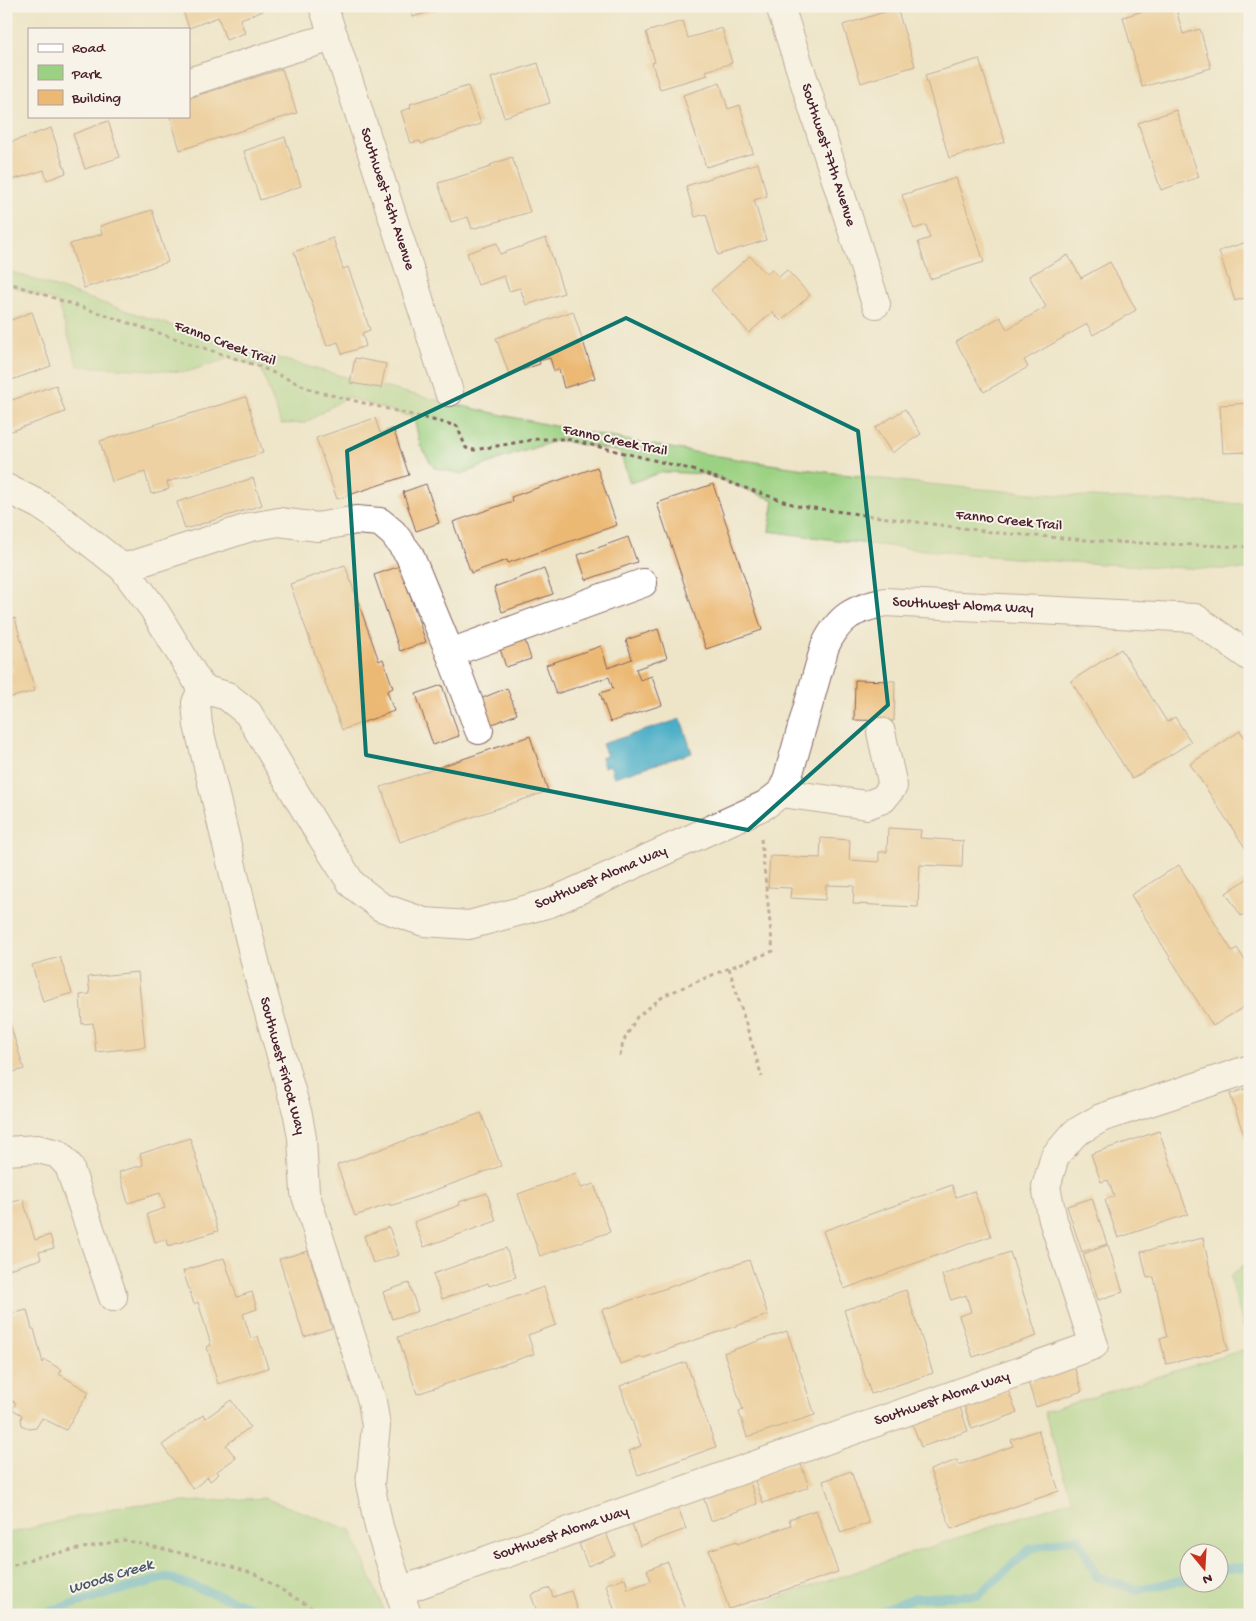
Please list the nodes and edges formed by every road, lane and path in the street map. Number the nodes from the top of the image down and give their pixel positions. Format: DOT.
graph roads {
  1 [pos="323,6"];
  2 [pos="780,6"];
  3 [pos="334,38"];
  4 [pos="190,82"];
  5 [pos="6,282"];
  6 [pos="876,304"];
  7 [pos="449,392"];
  8 [pos="6,488"];
  9 [pos="1250,546"];
  10 [pos="123,568"];
  11 [pos="643,583"];
  12 [pos="450,654"];
  13 [pos="1250,657"];
  14 [pos="202,690"];
  15 [pos="479,730"];
  16 [pos="881,732"];
  17 [pos="781,793"];
  18 [pos="758,809"];
  19 [pos="729,968"];
  20 [pos="620,1056"];
  21 [pos="1250,1069"];
  22 [pos="762,1077"];
  23 [pos="6,1151"];
  24 [pos="113,1296"];
  25 [pos="6,1568"];
  26 [pos="403,1603"];
  27 [pos="324,1615"];
  1 -- 3 [label="street, Southwest 76th Avenue"];
  2 -- 6 [label="street, Southwest 77th Avenue"];
  3 -- 4 [label="street"];
  3 -- 7 [label="street, Southwest 76th Avenue"];
  5 -- 9 [label="path, Fanno Creek Trail"];
  8 -- 10 [label="street"];
  10 -- 12 [label="street"];
  10 -- 14 [label="street"];
  11 -- 12 [label="street"];
  12 -- 15 [label="street"];
  13 -- 17 [label="street, Southwest Aloma Way"];
  14 -- 18 [label="street, Southwest Aloma Way"];
  14 -- 26 [label="street, Southwest Firlock Way"];
  16 -- 17 [label="street"];
  17 -- 18 [label="street, Southwest Aloma Way"];
  18 -- 19 [label="path"];
  19 -- 20 [label="path"];
  19 -- 22 [label="path"];
  21 -- 26 [label="street, Southwest Aloma Way"];
  23 -- 24 [label="street"];
  25 -- 27 [label="path"];
}
